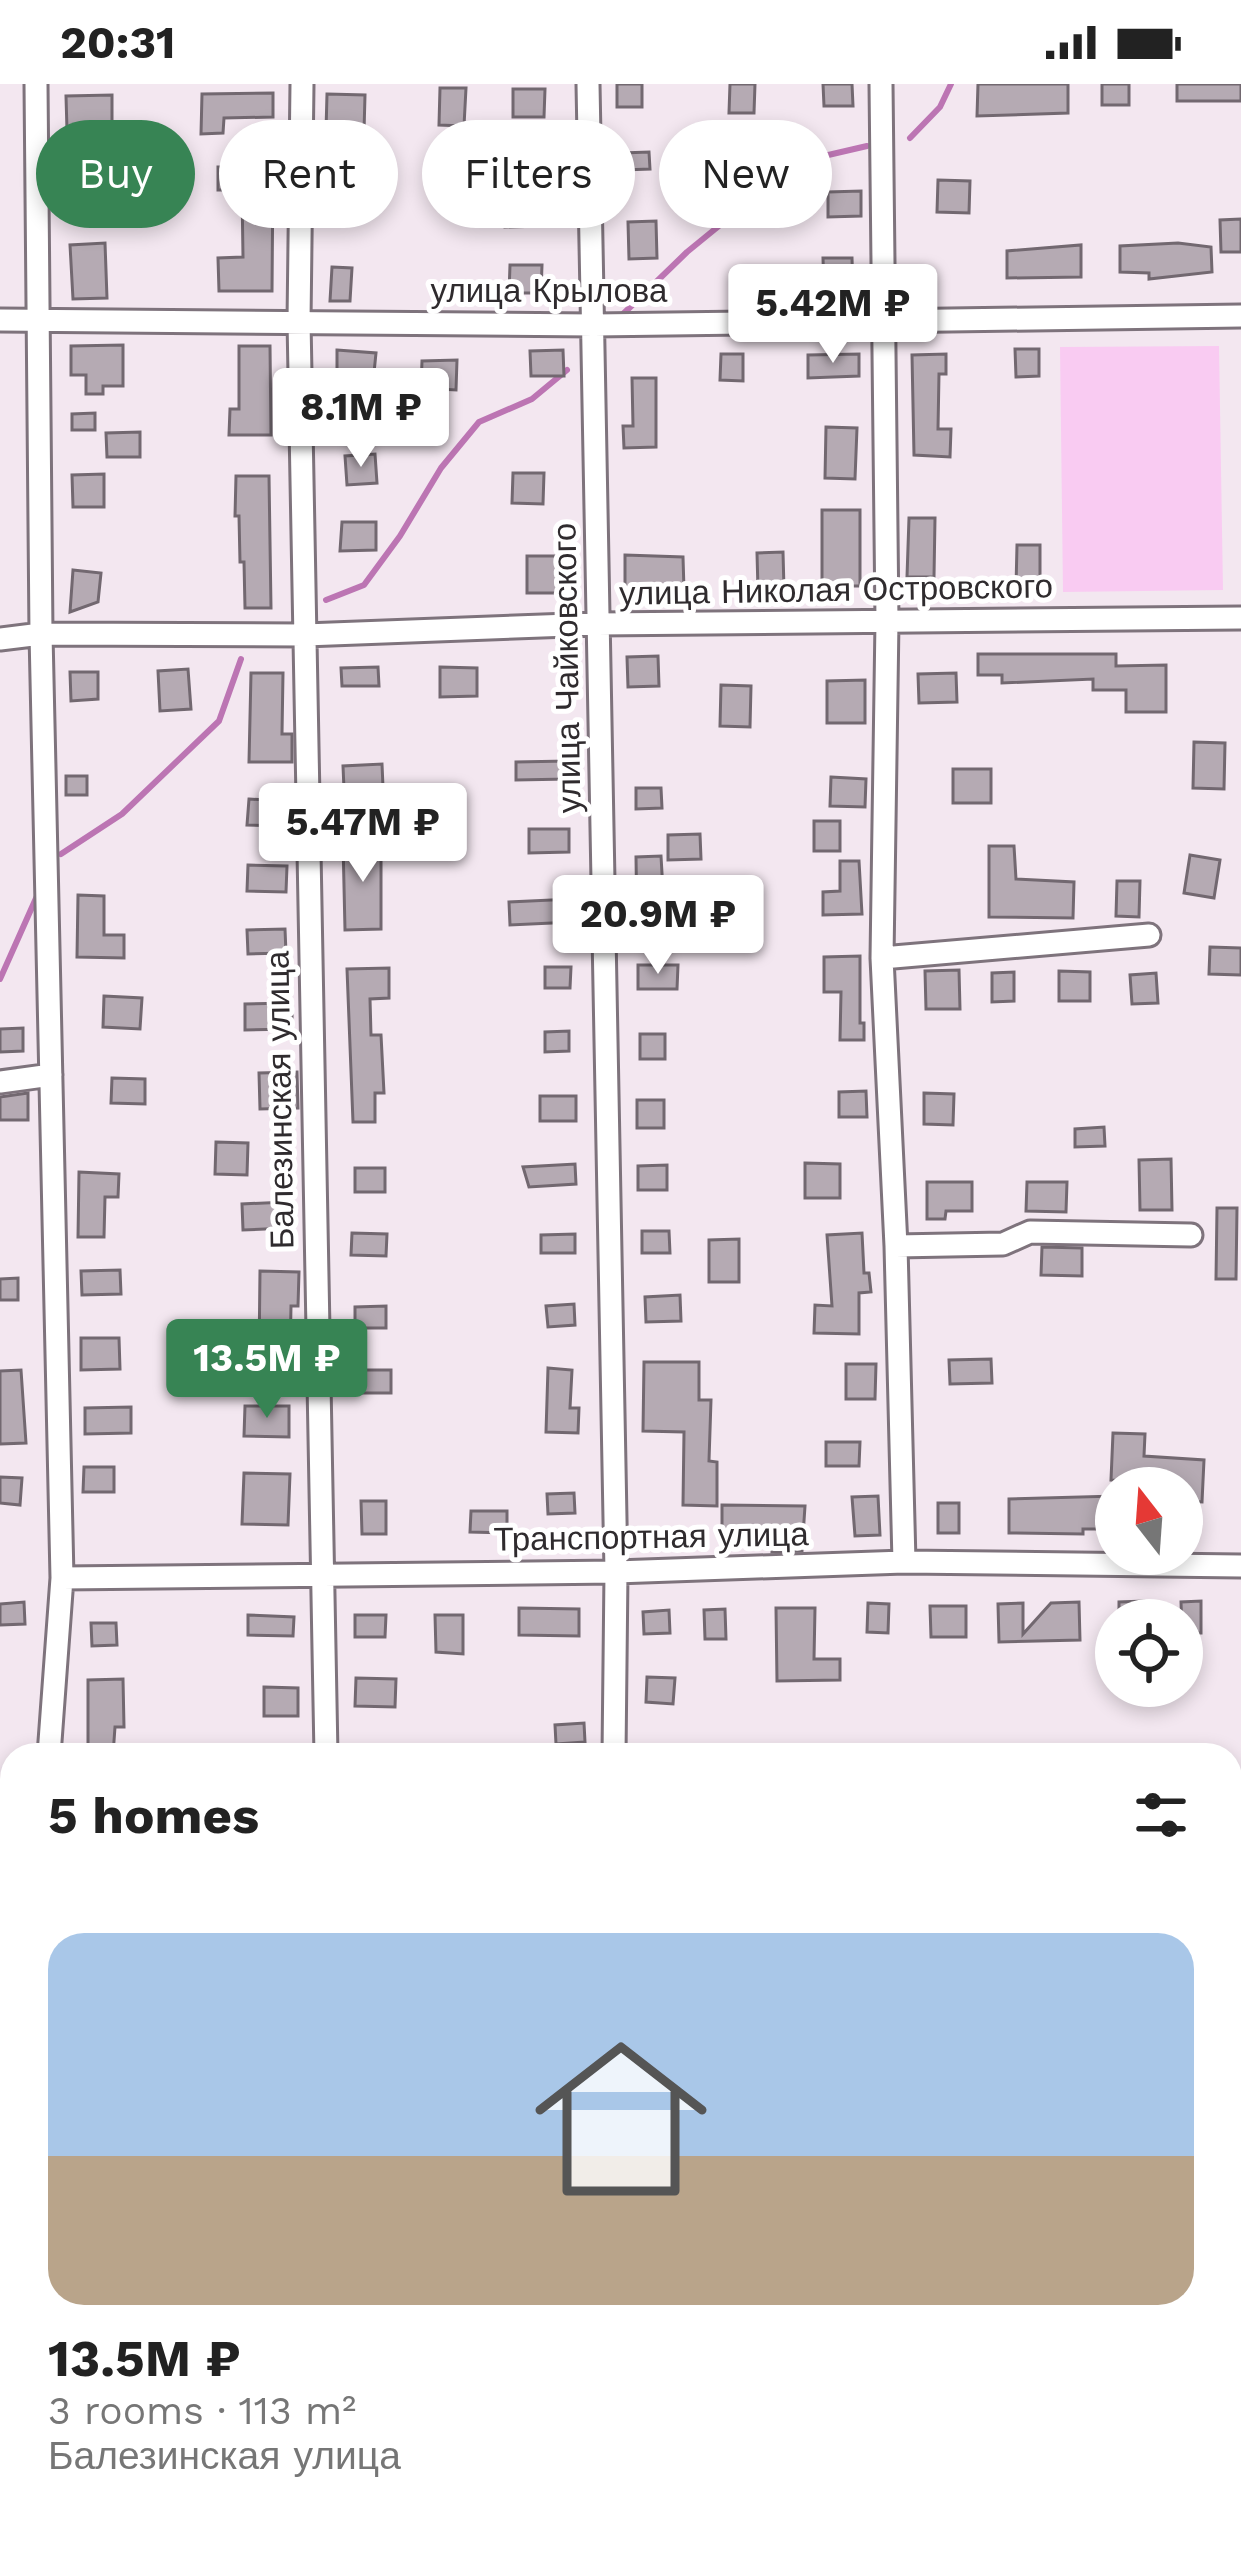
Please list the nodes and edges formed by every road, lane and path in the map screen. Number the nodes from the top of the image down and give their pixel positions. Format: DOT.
graph roads {
  1 [pos="36,84"];
  2 [pos="302,84"];
  3 [pos="588,84"];
  4 [pos="881,84"];
  5 [pos="1241,316"];
  6 [pos="0,320"];
  7 [pos="38,321"];
  8 [pos="299,321"];
  9 [pos="881,321"];
  10 [pos="594,325"];
  11 [pos="1241,618"];
  12 [pos="887,621"];
  13 [pos="598,624"];
  14 [pos="41,634"];
  15 [pos="304,635"];
  16 [pos="0,639"];
  17 [pos="1149,934"];
  18 [pos="882,958"];
  19 [pos="51,1075"];
  20 [pos="0,1082"];
  21 [pos="1191,1234"];
  22 [pos="896,1246"];
  23 [pos="904,1562"];
  24 [pos="1241,1566"];
  25 [pos="616,1572"];
  26 [pos="320,1575"];
  27 [pos="62,1577"];
  28 [pos="50,1743"];
  29 [pos="326,1743"];
  30 [pos="614,1743"];
  1 -- 7 [label="street"];
  2 -- 8 [label="street, Балезинская улица"];
  3 -- 10 [label="street, улица Чайковского"];
  4 -- 9 [label="street"];
  5 -- 9 [label="street, улица Крылова"];
  6 -- 7 [label="street, улица Крылова"];
  7 -- 8 [label="street, улица Крылова"];
  7 -- 14 [label="street"];
  8 -- 10 [label="street, улица Крылова"];
  8 -- 15 [label="street, Балезинская улица"];
  9 -- 10 [label="street, улица Крылова"];
  9 -- 12 [label="street"];
  10 -- 13 [label="street, улица Чайковского"];
  11 -- 12 [label="street, улица Николая Островского"];
  12 -- 13 [label="street, улица Николая Островского"];
  12 -- 18 [label="street"];
  13 -- 15 [label="street, улица Николая Островского"];
  13 -- 25 [label="street, улица Чайковского"];
  14 -- 15 [label="street, улица Николая Островского"];
  14 -- 16 [label="street, улица Николая Островского"];
  14 -- 19 [label="street"];
  15 -- 26 [label="street, Балезинская улица"];
  17 -- 18 [label="street"];
  18 -- 22 [label="street"];
  19 -- 20 [label="street"];
  19 -- 27 [label="street"];
  21 -- 22 [label="street"];
  22 -- 23 [label="street"];
  23 -- 24 [label="street, Транспортная улица"];
  23 -- 25 [label="street, Транспортная улица"];
  25 -- 26 [label="street, Транспортная улица"];
  25 -- 30 [label="street, улица Чайковского"];
  26 -- 27 [label="street, Транспортная улица"];
  26 -- 29 [label="street, Балезинская улица"];
  27 -- 28 [label="street"];
}
